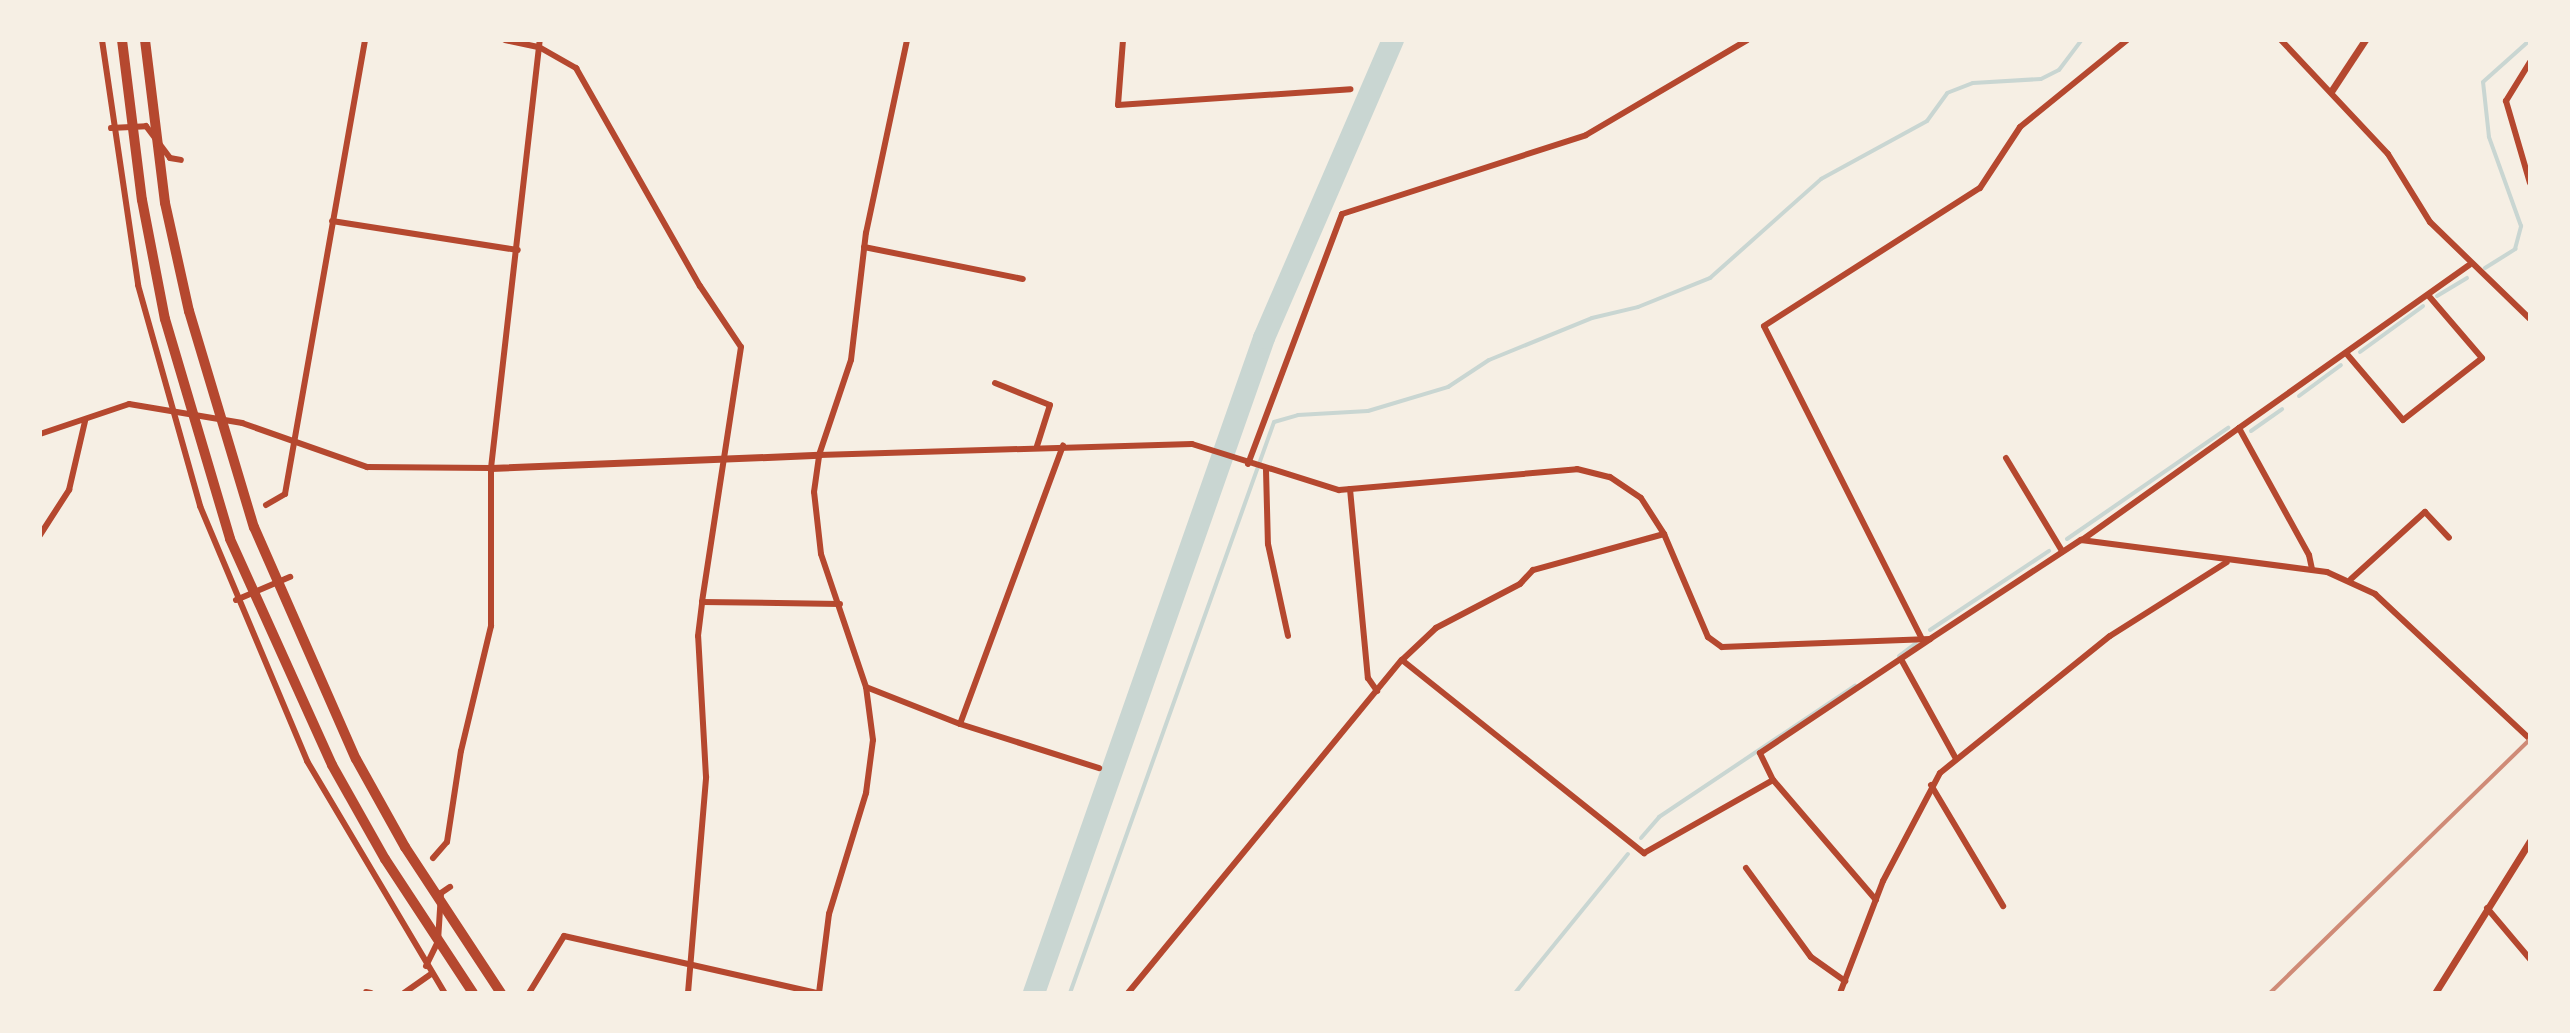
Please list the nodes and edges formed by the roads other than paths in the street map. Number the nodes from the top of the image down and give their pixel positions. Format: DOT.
graph roads {
  1 [pos="102,40"];
  2 [pos="122,40"];
  3 [pos="145,40"];
  4 [pos="365,40"];
  5 [pos="505,40"];
  6 [pos="907,40"];
  7 [pos="1123,40"];
  8 [pos="1747,40"];
  9 [pos="2127,40"];
  10 [pos="2281,40"];
  11 [pos="2365,40"];
  12 [pos="539,43"];
  13 [pos="2530,62"];
  14 [pos="1350,89"];
  15 [pos="2332,90"];
  16 [pos="111,128"];
  17 [pos="181,160"];
  18 [pos="2530,183"];
  19 [pos="332,221"];
  20 [pos="864,247"];
  21 [pos="518,250"];
  22 [pos="2469,265"];
  23 [pos="1023,279"];
  24 [pos="2428,295"];
  25 [pos="2530,319"];
  26 [pos="2346,353"];
  27 [pos="995,383"];
  28 [pos="170,409"];
  29 [pos="85,421"];
  30 [pos="2239,428"];
  31 [pos="40,434"];
  32 [pos="292,444"];
  33 [pos="1063,445"];
  34 [pos="1037,446"];
  35 [pos="819,455"];
  36 [pos="720,458"];
  37 [pos="2006,458"];
  38 [pos="1248,464"];
  39 [pos="491,468"];
  40 [pos="1266,470"];
  41 [pos="1350,489"];
  42 [pos="266,505"];
  43 [pos="1664,534"];
  44 [pos="40,535"];
  45 [pos="2449,538"];
  46 [pos="2081,540"];
  47 [pos="2062,551"];
  48 [pos="2227,562"];
  49 [pos="2312,569"];
  50 [pos="290,577"];
  51 [pos="2351,579"];
  52 [pos="236,600"];
  53 [pos="702,602"];
  54 [pos="840,604"];
  55 [pos="1288,636"];
  56 [pos="1921,637"];
  57 [pos="1930,639"];
  58 [pos="1402,660"];
  59 [pos="1902,661"];
  60 [pos="866,687"];
  61 [pos="1377,691"];
  62 [pos="960,724"];
  63 [pos="2530,739"];
  64 [pos="1955,757"];
  65 [pos="1099,768"];
  66 [pos="1773,780"];
  67 [pos="1931,785"];
  68 [pos="2530,841"];
  69 [pos="433,858"];
  70 [pos="1746,868"];
  71 [pos="450,887"];
  72 [pos="1876,900"];
  73 [pos="2003,906"];
  74 [pos="2487,908"];
  75 [pos="2530,959"];
  76 [pos="692,965"];
  77 [pos="426,966"];
  78 [pos="431,974"];
  79 [pos="1845,981"];
  80 [pos="404,993"];
  81 [pos="445,993"];
  82 [pos="473,993"];
  83 [pos="501,993"];
  84 [pos="529,993"];
  85 [pos="688,993"];
  86 [pos="817,993"];
  87 [pos="1128,993"];
  88 [pos="1840,993"];
  89 [pos="2435,993"];
  1 -- 16 [label="street"];
  2 -- 82 [label="highway"];
  3 -- 83 [label="highway"];
  4 -- 19 [label="street"];
  5 -- 12 [label="street"];
  6 -- 20 [label="street"];
  7 -- 14 [label="street"];
  8 -- 38 [label="street"];
  9 -- 56 [label="street"];
  10 -- 15 [label="street"];
  11 -- 15 [label="street"];
  12 -- 21 [label="street"];
  12 -- 36 [label="street"];
  13 -- 18 [label="street"];
  15 -- 22 [label="street"];
  16 -- 17 [label="street"];
  16 -- 28 [label="street"];
  19 -- 21 [label="street"];
  19 -- 32 [label="street"];
  20 -- 23 [label="street"];
  20 -- 35 [label="street"];
  21 -- 39 [label="street"];
  22 -- 24 [label="street"];
  22 -- 25 [label="street"];
  24 -- 26 [label="street"];
  24 -- 26 [label="street"];
  26 -- 30 [label="street"];
  27 -- 34 [label="street"];
  28 -- 29 [label="street"];
  28 -- 32 [label="street"];
  28 -- 52 [label="street"];
  29 -- 31 [label="street"];
  29 -- 44 [label="street"];
  30 -- 46 [label="street"];
  30 -- 49 [label="street"];
  32 -- 39 [label="street"];
  32 -- 42 [label="street"];
  33 -- 34 [label="street"];
  33 -- 38 [label="street"];
  33 -- 62 [label="street"];
  34 -- 35 [label="street"];
  35 -- 36 [label="street"];
  35 -- 54 [label="street"];
  36 -- 39 [label="street"];
  36 -- 53 [label="street"];
  37 -- 47 [label="street"];
  38 -- 40 [label="street"];
  39 -- 69 [label="street"];
  40 -- 41 [label="street"];
  40 -- 55 [label="street"];
  41 -- 43 [label="street"];
  41 -- 61 [label="street"];
  43 -- 56 [label="street"];
  43 -- 58 [label="street"];
  45 -- 51 [label="street"];
  46 -- 47 [label="street"];
  46 -- 48 [label="street"];
  47 -- 57 [label="street"];
  48 -- 49 [label="street"];
  48 -- 64 [label="street"];
  49 -- 51 [label="street"];
  50 -- 52 [label="street"];
  51 -- 63 [label="street"];
  52 -- 77 [label="street"];
  53 -- 54 [label="street"];
  53 -- 76 [label="street"];
  54 -- 60 [label="street"];
  56 -- 57 [label="street"];
  57 -- 59 [label="street"];
  58 -- 61 [label="street"];
  58 -- 66 [label="street"];
  59 -- 64 [label="street"];
  59 -- 66 [label="street"];
  60 -- 62 [label="street"];
  60 -- 86 [label="street"];
  61 -- 87 [label="street"];
  62 -- 65 [label="street"];
  64 -- 67 [label="street"];
  66 -- 72 [label="street"];
  67 -- 72 [label="street"];
  67 -- 73 [label="street"];
  68 -- 74 [label="street"];
  70 -- 79 [label="street"];
  71 -- 77 [label="street"];
  72 -- 79 [label="street"];
  74 -- 75 [label="street"];
  74 -- 89 [label="street"];
  76 -- 84 [label="street"];
  76 -- 85 [label="street"];
  76 -- 86 [label="street"];
  77 -- 78 [label="street"];
  78 -- 80 [label="street"];
  78 -- 81 [label="street"];
  79 -- 88 [label="street"];
}
